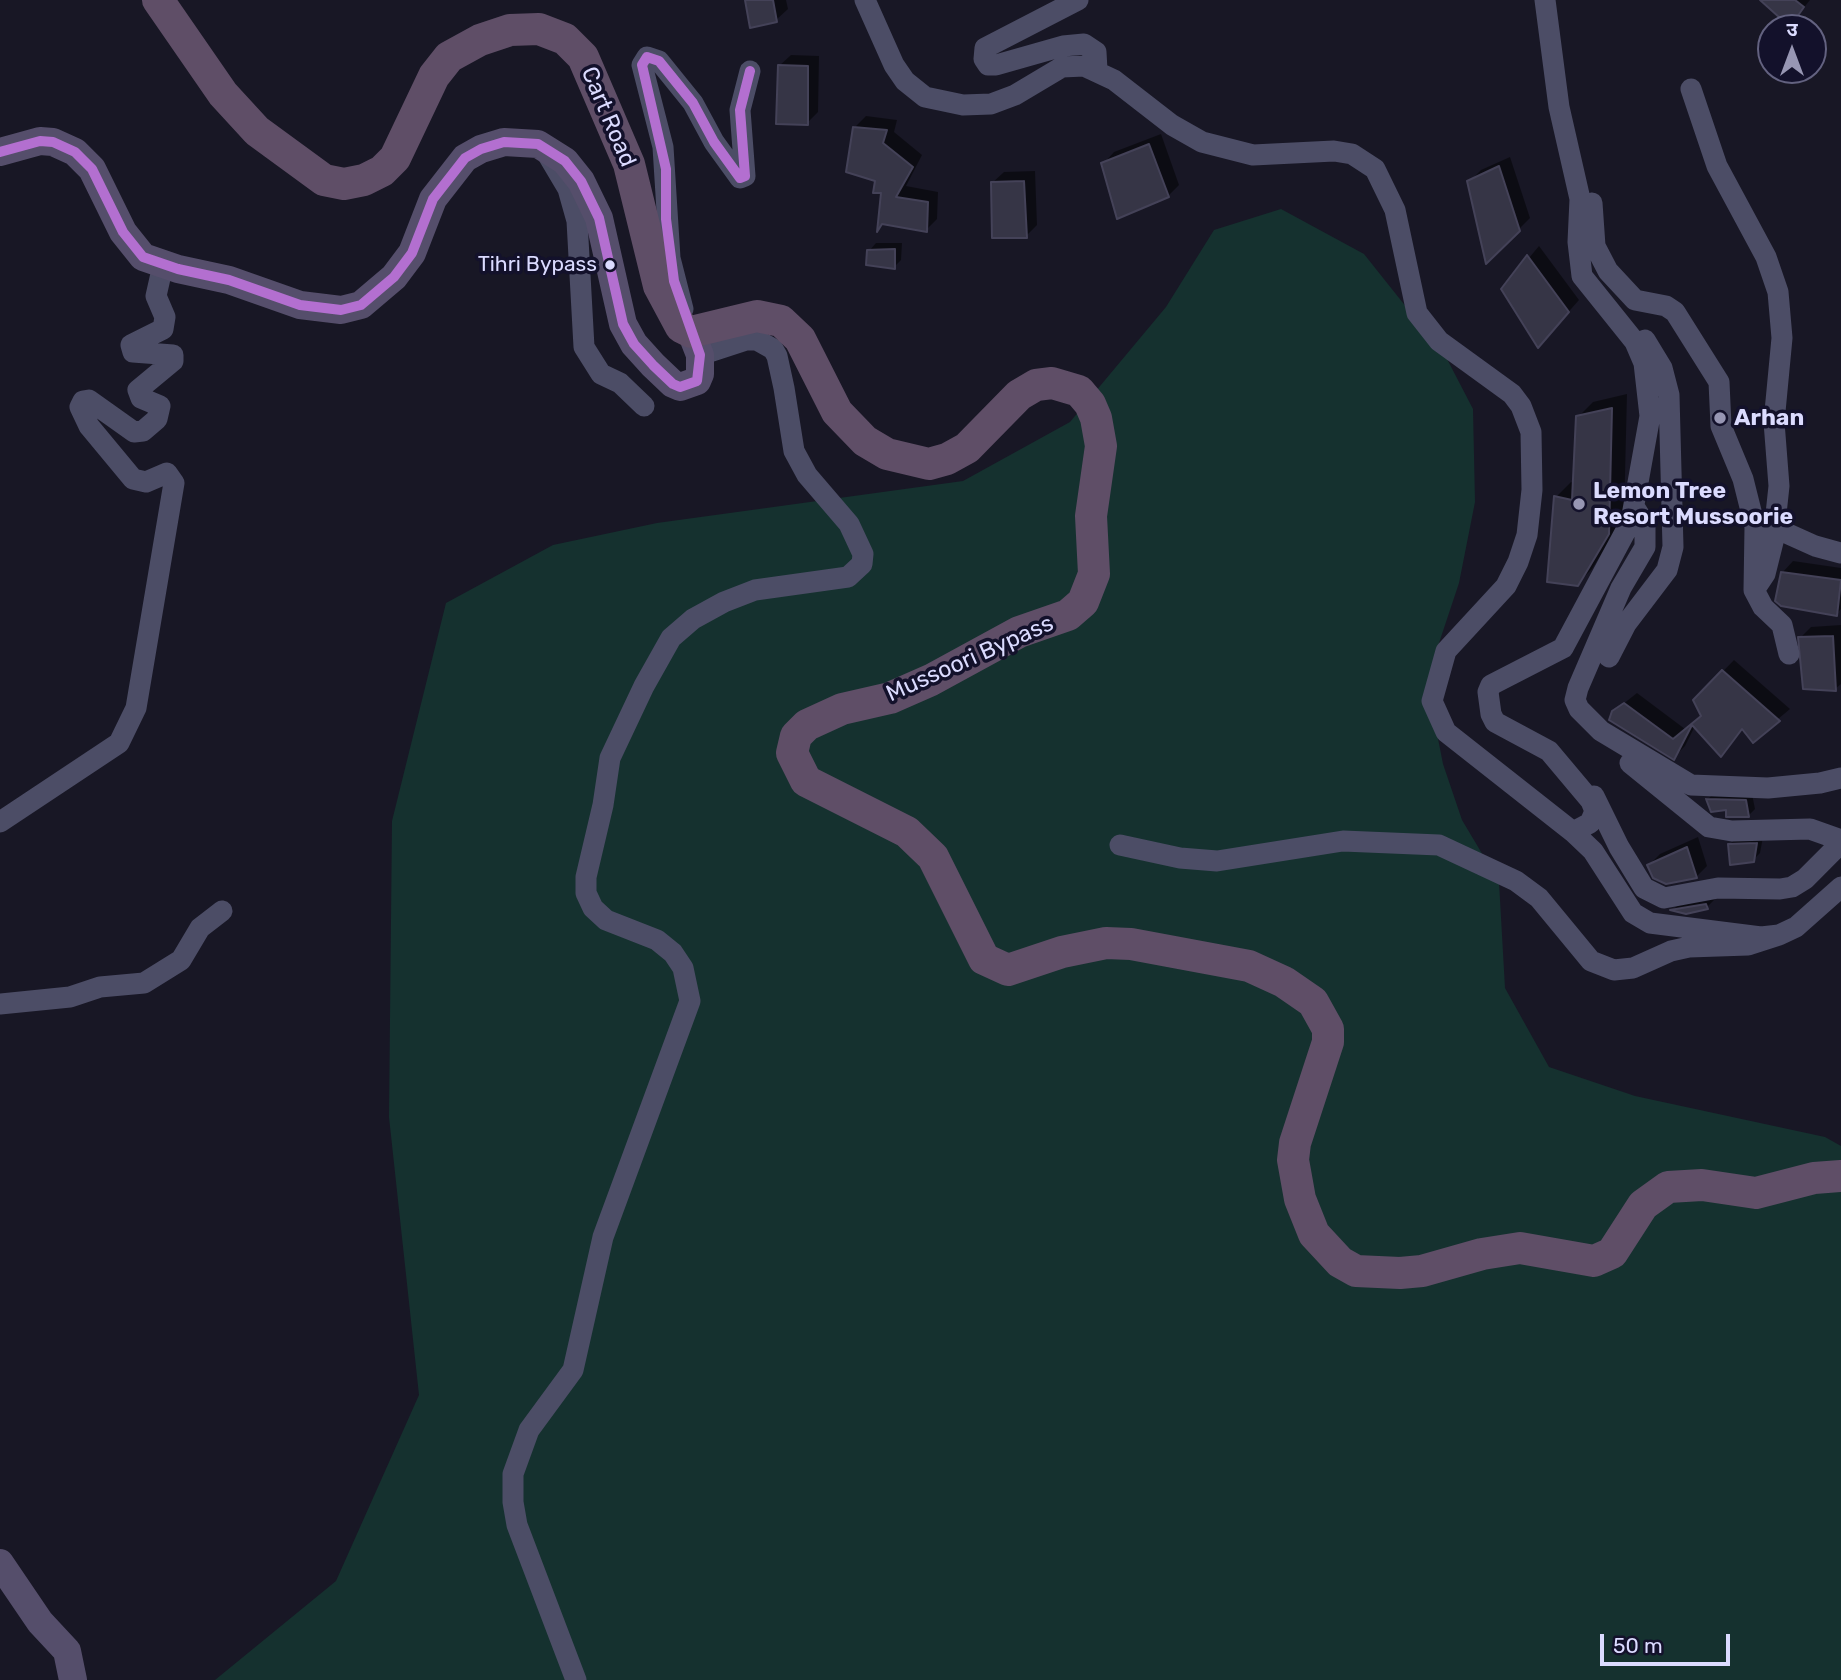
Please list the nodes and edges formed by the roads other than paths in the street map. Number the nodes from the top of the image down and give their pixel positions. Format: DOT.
graph roads {
  1 [pos="158,0"];
  2 [pos="865,0"];
  3 [pos="1078,0"];
  4 [pos="1545,0"];
  5 [pos="1097,70"];
  6 [pos="750,71"];
  7 [pos="1691,89"];
  8 [pos="543,146"];
  9 [pos="0,152"];
  10 [pos="1576,179"];
  11 [pos="163,265"];
  12 [pos="1620,324"];
  13 [pos="695,343"];
  14 [pos="644,406"];
  15 [pos="1635,508"];
  16 [pos="1775,528"];
  17 [pos="1841,553"];
  18 [pos="1754,590"];
  19 [pos="1789,654"];
  20 [pos="1609,657"];
  21 [pos="1579,709"];
  22 [pos="1573,778"];
  23 [pos="1841,778"];
  24 [pos="0,822"];
  25 [pos="1573,832"];
  26 [pos="1841,841"];
  27 [pos="1120,845"];
  28 [pos="1841,887"];
  29 [pos="222,911"];
  30 [pos="1779,935"];
  31 [pos="0,1004"];
  32 [pos="1841,1176"];
  33 [pos="0,1563"];
  34 [pos="73,1680"];
  35 [pos="576,1680"];
  1 -- 13 [label="highway, Cart Road"];
  2 -- 5 [label="street"];
  3 -- 5 [label="street"];
  4 -- 10 [label="street"];
  5 -- 25 [label="street"];
  6 -- 13 [label="street"];
  7 -- 16 [label="street"];
  8 -- 11 [label="main road"];
  8 -- 13 [label="main road"];
  8 -- 14 [label="street"];
  9 -- 11 [label="main road"];
  10 -- 12 [label="street"];
  10 -- 18 [label="street"];
  11 -- 24 [label="street"];
  12 -- 15 [label="street"];
  12 -- 20 [label="street"];
  13 -- 32 [label="highway, Mussoori Bypass"];
  13 -- 35 [label="street"];
  15 -- 21 [label="street"];
  15 -- 22 [label="street"];
  16 -- 17 [label="street"];
  16 -- 18 [label="street"];
  18 -- 19 [label="street"];
  21 -- 23 [label="street"];
  21 -- 26 [label="street"];
  22 -- 25 [label="street"];
  22 -- 26 [label="street"];
  25 -- 30 [label="street"];
  27 -- 30 [label="street"];
  28 -- 30 [label="street"];
  29 -- 31 [label="street"];
  33 -- 34 [label="main road"];
}
